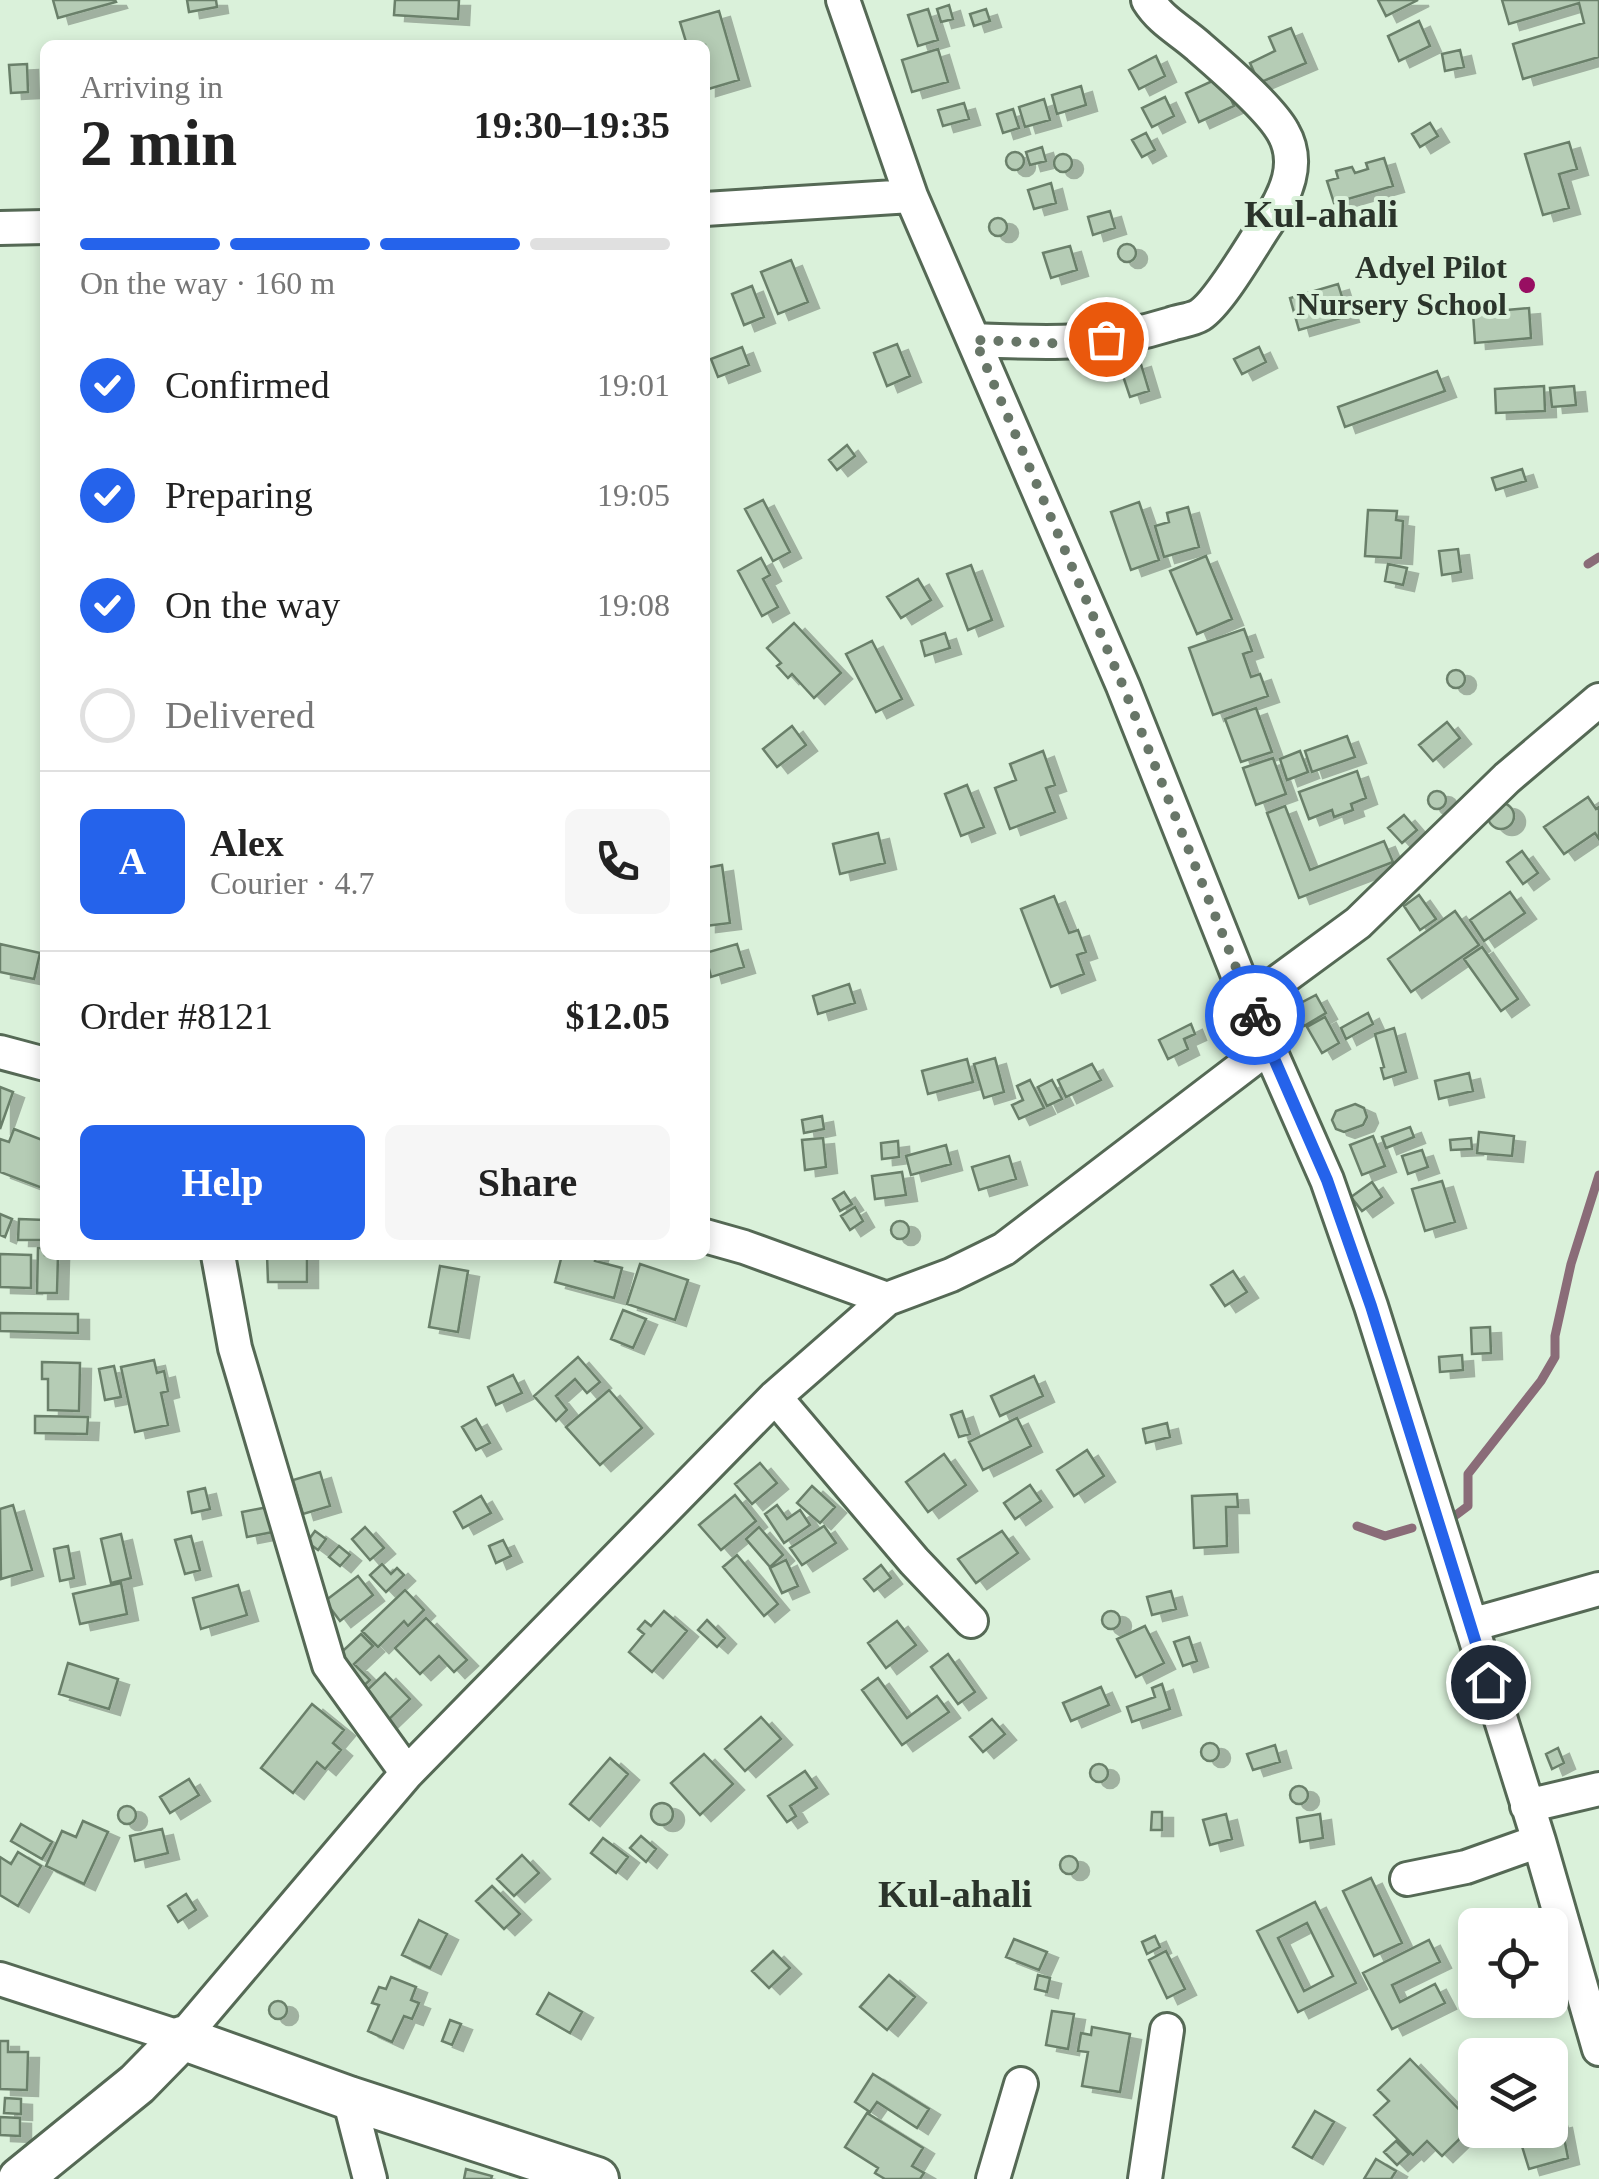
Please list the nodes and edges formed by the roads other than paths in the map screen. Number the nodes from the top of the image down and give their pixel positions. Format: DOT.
graph roads {
  1 [pos="843,0"];
  2 [pos="1148,0"];
  3 [pos="911,196"];
  4 [pos="710,210"];
  5 [pos="40,227"];
  6 [pos="0,228"];
  7 [pos="975,340"];
  8 [pos="1599,700"];
  9 [pos="1250,1003"];
  10 [pos="1270,1046"];
  11 [pos="0,1052"];
  12 [pos="40,1063"];
  13 [pos="710,1237"];
  14 [pos="219,1260"];
  15 [pos="886,1298"];
  16 [pos="775,1397"];
  17 [pos="1599,1589"];
  18 [pos="971,1621"];
  19 [pos="1471,1625"];
  20 [pos="407,1772"];
  21 [pos="1599,1789"];
  22 [pos="1527,1806"];
  23 [pos="1539,1841"];
  24 [pos="1407,1879"];
  25 [pos="0,1980"];
  26 [pos="1166,2030"];
  27 [pos="182,2038"];
  28 [pos="1599,2049"];
  29 [pos="1020,2084"];
  30 [pos="349,2098"];
  31 [pos="20,2179"];
  32 [pos="370,2179"];
  33 [pos="597,2179"];
  34 [pos="993,2179"];
  35 [pos="1145,2179"];
  1 -- 3 [label="street"];
  2 -- 7 [label="street"];
  3 -- 4 [label="street"];
  3 -- 7 [label="street"];
  5 -- 6 [label="street"];
  7 -- 9 [label="street"];
  8 -- 9 [label="street"];
  9 -- 10 [label="street"];
  10 -- 15 [label="street"];
  10 -- 19 [label="street"];
  11 -- 12 [label="street"];
  13 -- 15 [label="street"];
  14 -- 20 [label="street"];
  15 -- 16 [label="street"];
  16 -- 18 [label="street"];
  16 -- 20 [label="street"];
  17 -- 19 [label="street"];
  19 -- 22 [label="street"];
  20 -- 27 [label="street"];
  21 -- 22 [label="street"];
  22 -- 23 [label="street"];
  23 -- 24 [label="street"];
  23 -- 28 [label="street"];
  25 -- 27 [label="street"];
  26 -- 35 [label="street"];
  27 -- 30 [label="street"];
  27 -- 31 [label="street"];
  29 -- 34 [label="street"];
  30 -- 32 [label="street"];
  30 -- 33 [label="street"];
}
